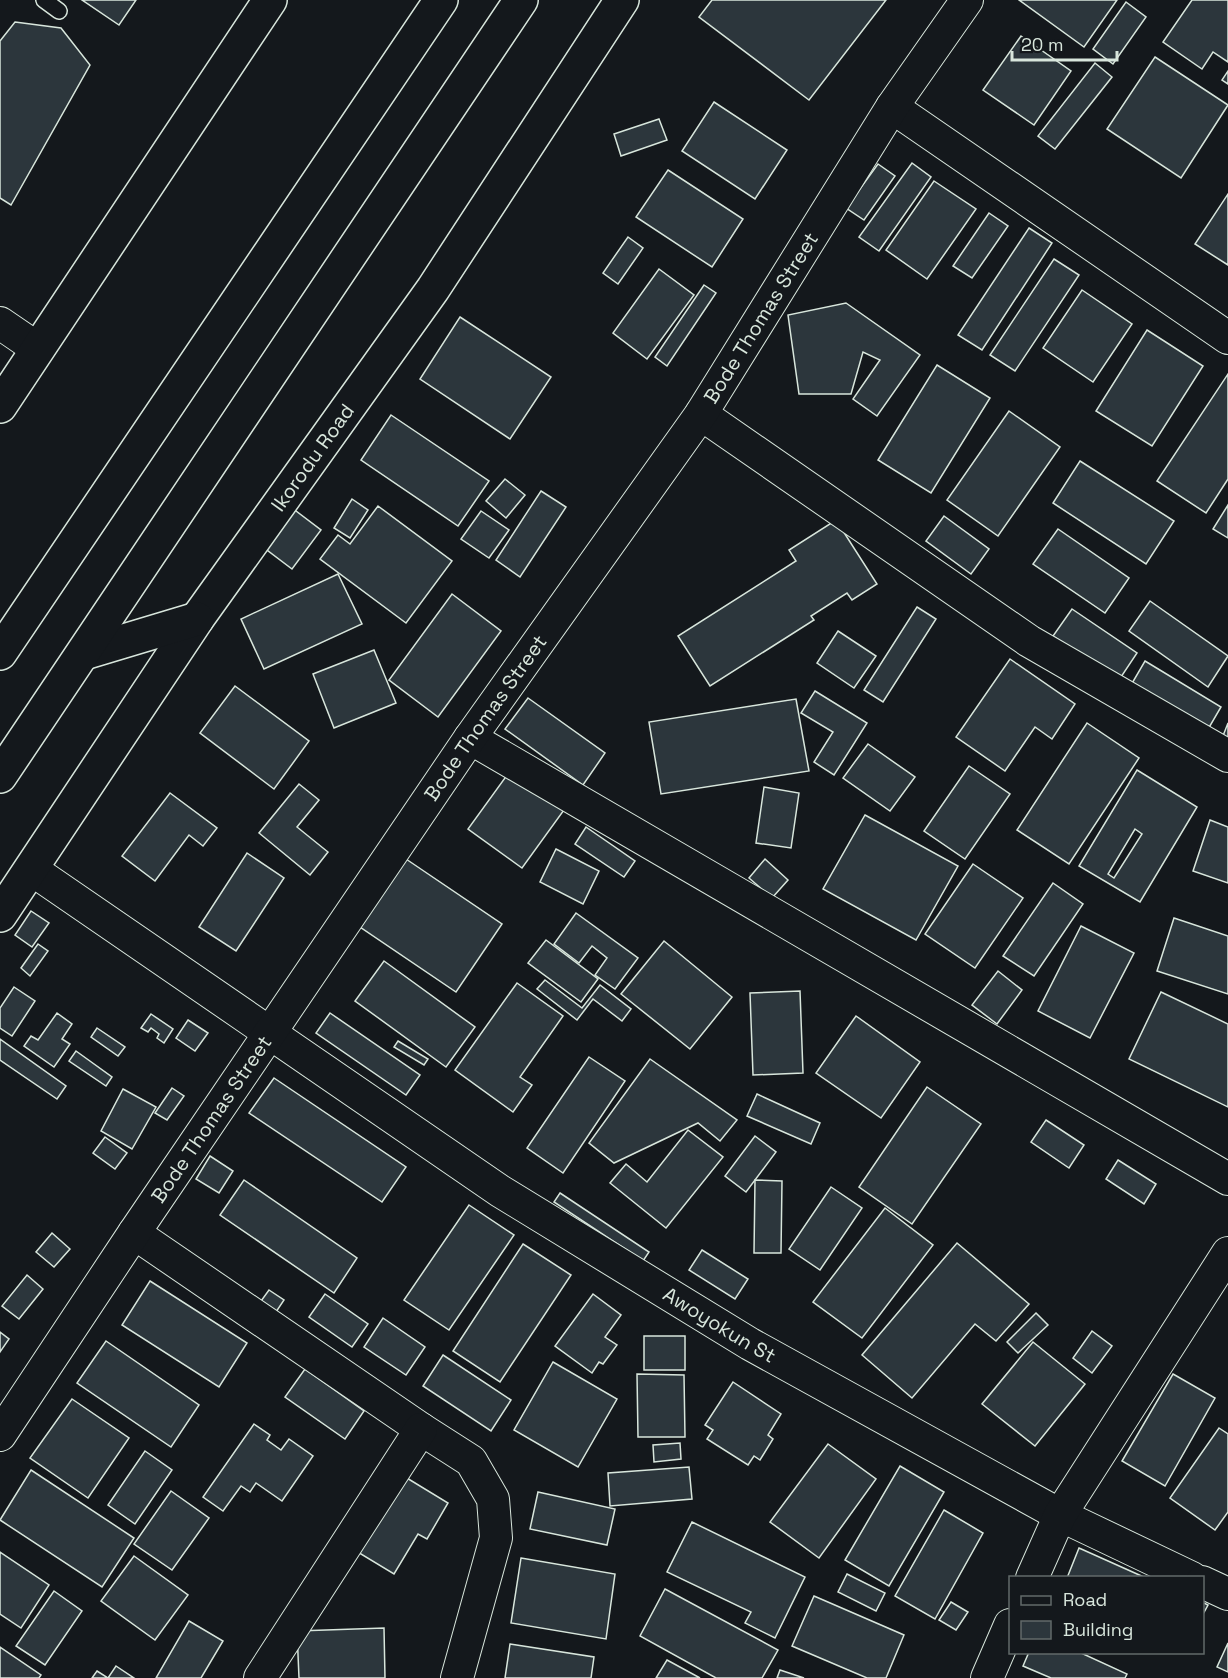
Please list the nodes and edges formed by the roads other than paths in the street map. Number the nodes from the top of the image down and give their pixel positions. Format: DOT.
graph roads {
  1 [pos="44,0"];
  2 [pos="270,0"];
  3 [pos="441,0"];
  4 [pos="521,0"];
  5 [pos="622,0"];
  6 [pos="967,0"];
  7 [pos="59,11"];
  8 [pos="892,107"];
  9 [pos="0,323"];
  10 [pos="1228,338"];
  11 [pos="38,349"];
  12 [pos="0,406"];
  13 [pos="700,414"];
  14 [pos="197,619"];
  15 [pos="84,652"];
  16 [pos="0,653"];
  17 [pos="470,738"];
  18 [pos="1228,756"];
  19 [pos="0,776"];
  20 [pos="31,869"];
  21 [pos="0,915"];
  22 [pos="270,1034"];
  23 [pos="1228,1179"];
  24 [pos="134,1233"];
  25 [pos="1228,1253"];
  26 [pos="421,1429"];
  27 [pos="0,1435"];
  28 [pos="1060,1515"];
  29 [pos="1033,1576"];
  30 [pos="1188,1576"];
  31 [pos="1204,1582"];
  32 [pos="1228,1594"];
  33 [pos="1009,1629"];
  34 [pos="260,1678"];
  35 [pos="457,1678"];
  36 [pos="987,1678"];
  1 -- 7 [label="lane"];
  2 -- 11 [label="main road"];
  3 -- 16 [label="main road"];
  4 -- 15 [label="main road"];
  5 -- 14 [label="main road, Ikorodu Road"];
  6 -- 8 [label="street, Bode Thomas Street"];
  8 -- 10 [label="street"];
  8 -- 13 [label="street, Bode Thomas Street"];
  9 -- 11 [label="street"];
  11 -- 12 [label="main road"];
  13 -- 17 [label="street, Bode Thomas Street"];
  13 -- 18 [label="street"];
  14 -- 15 [label="main road"];
  14 -- 20 [label="main road, Ikorodu Road"];
  15 -- 19 [label="main road"];
  17 -- 22 [label="street, Bode Thomas Street"];
  17 -- 23 [label="street"];
  20 -- 21 [label="main road, Ikorodu Road"];
  20 -- 22 [label="street, Awoyokun St"];
  22 -- 24 [label="street, Bode Thomas Street"];
  22 -- 28 [label="street, Awoyokun St"];
  24 -- 26 [label="street"];
  24 -- 27 [label="street, Bode Thomas Street"];
  25 -- 28 [label="street"];
  26 -- 34 [label="street"];
  26 -- 35 [label="street"];
  28 -- 29 [label="street"];
  28 -- 30 [label="street, Awoyokun St"];
  31 -- 32 [label="street"];
  33 -- 36 [label="street"];
}
